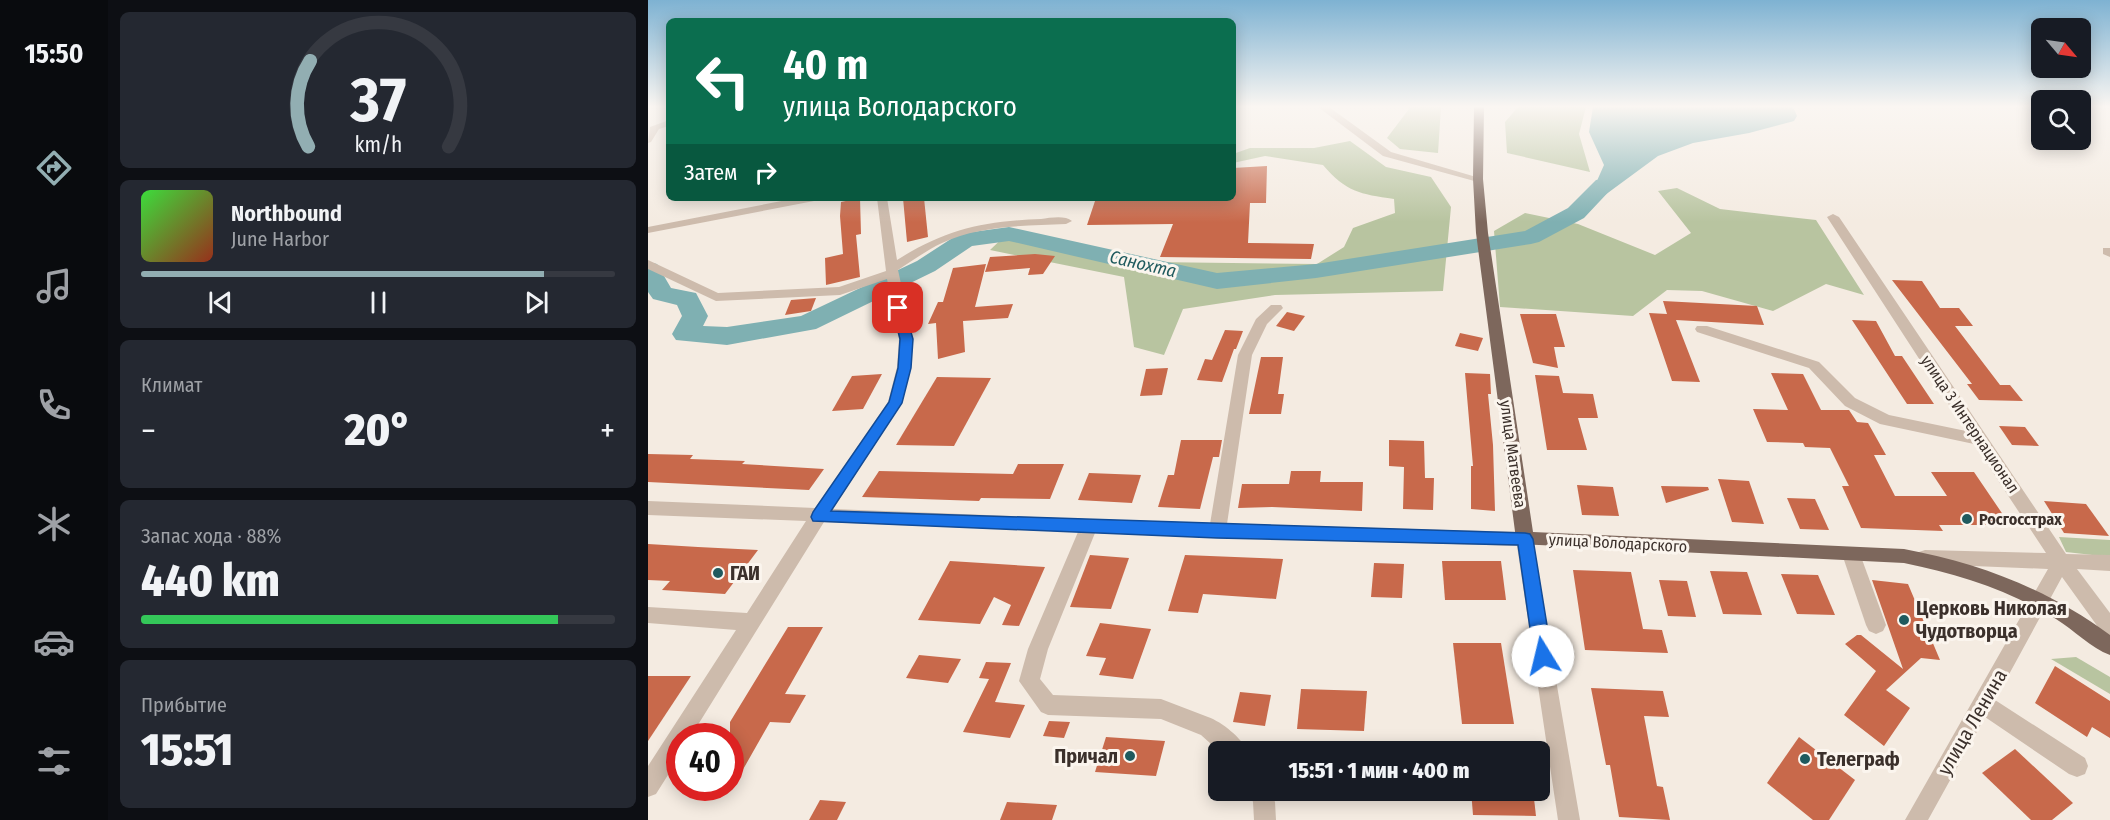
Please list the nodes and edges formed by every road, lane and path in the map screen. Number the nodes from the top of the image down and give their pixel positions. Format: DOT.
graph roads {
  1 [pos="1375,145"];
  2 [pos="1478,145"];
  3 [pos="1478,179"];
  4 [pos="798,201"];
  5 [pos="882,201"];
  6 [pos="1833,218"];
  7 [pos="1066,222"];
  8 [pos="648,230"];
  9 [pos="648,264"];
  10 [pos="892,271"];
  11 [pos="1276,308"];
  12 [pos="1702,329"];
  13 [pos="1980,439"];
  14 [pos="648,508"];
  15 [pos="818,517"];
  16 [pos="1089,526"];
  17 [pos="1217,531"];
  18 [pos="1525,539"];
  19 [pos="1851,554"];
  20 [pos="1904,556"];
  21 [pos="2061,561"];
  22 [pos="2110,563"];
  23 [pos="2042,600"];
  24 [pos="648,615"];
  25 [pos="751,622"];
  26 [pos="1876,625"];
  27 [pos="2110,628"];
  28 [pos="2110,646"];
  29 [pos="1982,703"];
  30 [pos="1224,741"];
  31 [pos="2077,766"];
  32 [pos="648,786"];
  33 [pos="1264,801"];
  34 [pos="1265,820"];
  35 [pos="1569,820"];
  36 [pos="1916,820"];
  1 -- 3 [label="street"];
  2 -- 3 [label="main road, улица Матвеева"];
  3 -- 18 [label="main road, улица Матвеева"];
  4 -- 8 [label="street"];
  5 -- 10 [label="street"];
  6 -- 13 [label="street, улица 3 Интернационал"];
  7 -- 10 [label="street"];
  9 -- 10 [label="street"];
  10 -- 15 [label="street"];
  11 -- 17 [label="street"];
  12 -- 13 [label="street"];
  13 -- 21 [label="street, улица 3 Интернационал"];
  14 -- 15 [label="street, улица Володарского"];
  15 -- 16 [label="street, улица Володарского"];
  15 -- 25 [label="street"];
  16 -- 17 [label="street, улица Володарского"];
  16 -- 30 [label="street"];
  17 -- 18 [label="street, улица Володарского"];
  18 -- 19 [label="main road, улица Володарского"];
  18 -- 35 [label="street, улица Матвеева"];
  19 -- 20 [label="main road, улица Володарского"];
  19 -- 26 [label="street"];
  20 -- 21 [label="street"];
  20 -- 23 [label="main road, улица Володарского"];
  21 -- 22 [label="street"];
  21 -- 23 [label="street, улица Ленина"];
  21 -- 27 [label="street, улица 3 Интернационал"];
  23 -- 28 [label="main road, улица Володарского"];
  23 -- 29 [label="street, улица Ленина"];
  24 -- 25 [label="street"];
  25 -- 32 [label="street"];
  29 -- 31 [label="street"];
  29 -- 36 [label="street, улица Ленина"];
  33 -- 34 [label="street"];
}
